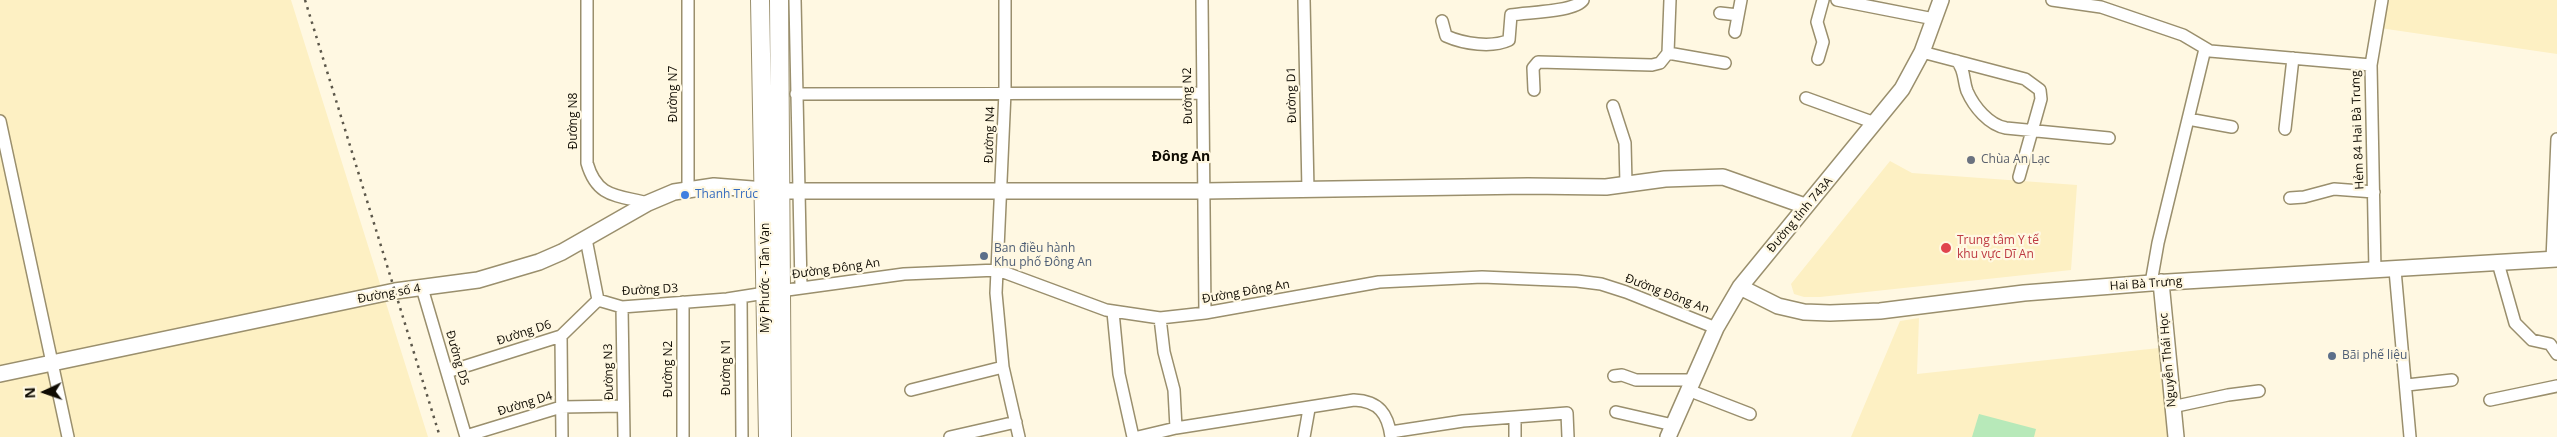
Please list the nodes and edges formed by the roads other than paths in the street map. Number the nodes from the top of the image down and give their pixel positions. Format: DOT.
graph roads {
  1 [pos="587,0"];
  2 [pos="688,0"];
  3 [pos="760,0"];
  4 [pos="779,0"];
  5 [pos="795,0"];
  6 [pos="1005,0"];
  7 [pos="1202,0"];
  8 [pos="1304,0"];
  9 [pos="1583,0"];
  10 [pos="1670,0"];
  11 [pos="1740,0"];
  12 [pos="1823,0"];
  13 [pos="1837,0"];
  14 [pos="1941,0"];
  15 [pos="2052,0"];
  16 [pos="2382,0"];
  17 [pos="1720,13"];
  18 [pos="1738,15"];
  19 [pos="1934,19"];
  20 [pos="1442,21"];
  21 [pos="1736,32"];
  22 [pos="2205,49"];
  23 [pos="1922,52"];
  24 [pos="1668,53"];
  25 [pos="2293,58"];
  26 [pos="1818,59"];
  27 [pos="1957,61"];
  28 [pos="1725,62"];
  29 [pos="2371,64"];
  30 [pos="1534,90"];
  31 [pos="1005,92"];
  32 [pos="1202,93"];
  33 [pos="796,94"];
  34 [pos="1806,98"];
  35 [pos="1613,106"];
  36 [pos="2188,119"];
  37 [pos="0,121"];
  38 [pos="1875,123"];
  39 [pos="2232,127"];
  40 [pos="2285,129"];
  41 [pos="2031,130"];
  42 [pos="2108,138"];
  43 [pos="2557,139"];
  44 [pos="2019,177"];
  45 [pos="1626,184"];
  46 [pos="688,189"];
  47 [pos="1308,190"];
  48 [pos="782,191"];
  49 [pos="1204,191"];
  50 [pos="1002,192"];
  51 [pos="2374,192"];
  52 [pos="2290,198"];
  53 [pos="648,203"];
  54 [pos="1805,206"];
  55 [pos="586,239"];
  56 [pos="2554,260"];
  57 [pos="2498,263"];
  58 [pos="998,270"];
  59 [pos="2395,270"];
  60 [pos="2375,271"];
  61 [pos="2156,282"];
  62 [pos="802,286"];
  63 [pos="1740,287"];
  64 [pos="422,288"];
  65 [pos="773,292"];
  66 [pos="741,297"];
  67 [pos="598,300"];
  68 [pos="683,302"];
  69 [pos="622,307"];
  70 [pos="1113,312"];
  71 [pos="1204,313"];
  72 [pos="1160,318"];
  73 [pos="1716,328"];
  74 [pos="561,336"];
  75 [pos="2557,354"];
  76 [pos="52,364"];
  77 [pos="1002,367"];
  78 [pos="447,372"];
  79 [pos="0,374"];
  80 [pos="1614,376"];
  81 [pos="2452,380"];
  82 [pos="1690,385"];
  83 [pos="2407,385"];
  84 [pos="2557,386"];
  85 [pos="911,390"];
  86 [pos="2259,391"];
  87 [pos="2490,400"];
  88 [pos="623,406"];
  89 [pos="2172,406"];
  90 [pos="561,407"];
  91 [pos="1309,409"];
  92 [pos="1616,412"];
  93 [pos="1750,414"];
  94 [pos="1515,417"];
  95 [pos="1016,422"];
  96 [pos="1176,428"];
  97 [pos="1670,431"];
  98 [pos="1424,432"];
  99 [pos="1391,435"];
  100 [pos="68,437"];
  101 [pos="466,437"];
  102 [pos="562,437"];
  103 [pos="624,437"];
  104 [pos="683,437"];
  105 [pos="742,437"];
  106 [pos="768,437"];
  107 [pos="782,437"];
  108 [pos="950,437"];
  109 [pos="1019,437"];
  110 [pos="1133,437"];
  111 [pos="1138,437"];
  112 [pos="1304,437"];
  113 [pos="1515,437"];
  114 [pos="1568,437"];
  115 [pos="2176,437"];
  116 [pos="2410,437"];
  1 -- 53 [label="street, Đường N8"];
  2 -- 46 [label="street, Đường N7"];
  3 -- 48 [label="main road, Mỹ Phước - Tân Vạn"];
  4 -- 48 [label="main road, Mỹ Phước - Tân Vạn"];
  5 -- 33 [label="street"];
  6 -- 31 [label="street, Đường N4"];
  7 -- 32 [label="street, Đường N2"];
  8 -- 47 [label="street, Đường D1"];
  9 -- 20 [label="street"];
  10 -- 24 [label="street"];
  11 -- 18 [label="street"];
  12 -- 26 [label="street"];
  13 -- 19 [label="street"];
  14 -- 19 [label="street, Đường tỉnh 743A"];
  15 -- 22 [label="street"];
  16 -- 29 [label="street"];
  17 -- 18 [label="street"];
  18 -- 21 [label="street"];
  19 -- 23 [label="street, Đường tỉnh 743A"];
  22 -- 25 [label="street, Hẻm 84 Hai Bà Trưng"];
  22 -- 36 [label="street"];
  23 -- 27 [label="street"];
  23 -- 38 [label="street, Đường tỉnh 743A"];
  24 -- 28 [label="street"];
  24 -- 30 [label="street"];
  25 -- 29 [label="street, Hẻm 84 Hai Bà Trưng"];
  25 -- 40 [label="street"];
  27 -- 41 [label="street"];
  27 -- 41 [label="street"];
  29 -- 51 [label="street, Hẻm 84 Hai Bà Trưng"];
  31 -- 32 [label="street"];
  31 -- 33 [label="street"];
  31 -- 50 [label="street, Đường N4"];
  32 -- 49 [label="street, Đường N2"];
  33 -- 48 [label="street"];
  34 -- 38 [label="street"];
  35 -- 45 [label="street"];
  36 -- 39 [label="street"];
  36 -- 61 [label="street"];
  37 -- 76 [label="street"];
  38 -- 54 [label="street, Đường tỉnh 743A"];
  41 -- 42 [label="street"];
  41 -- 44 [label="street"];
  43 -- 56 [label="street"];
  45 -- 47 [label="street, Đường số 4"];
  45 -- 54 [label="street, Đường số 4"];
  46 -- 48 [label="street, Đường số 4"];
  46 -- 53 [label="street, Đường số 4"];
  47 -- 49 [label="street, Đường số 4"];
  48 -- 50 [label="street, Đường số 4"];
  48 -- 62 [label="street"];
  48 -- 65 [label="main road, Mỹ Phước - Tân Vạn"];
  49 -- 50 [label="street, Đường số 4"];
  49 -- 71 [label="street, Đường N2"];
  50 -- 58 [label="street, Đường N4"];
  51 -- 52 [label="street"];
  51 -- 60 [label="street, Hẻm 84 Hai Bà Trưng"];
  53 -- 55 [label="street, Đường số 4"];
  54 -- 63 [label="street, Đường tỉnh 743A"];
  55 -- 64 [label="street, Đường số 4"];
  55 -- 67 [label="street"];
  56 -- 57 [label="street, Hai Bà Trưng"];
  57 -- 59 [label="street, Hai Bà Trưng"];
  57 -- 75 [label="street"];
  58 -- 62 [label="street, Đường Đông An"];
  58 -- 70 [label="street, Đường Đông An"];
  58 -- 77 [label="street, Đường N4"];
  59 -- 60 [label="street, Hai Bà Trưng"];
  59 -- 83 [label="street"];
  60 -- 61 [label="street, Hai Bà Trưng"];
  61 -- 63 [label="street, Hai Bà Trưng"];
  61 -- 89 [label="street, Nguyễn Thái Học"];
  62 -- 65 [label="street, Đường Đông An"];
  63 -- 73 [label="street, Đường tỉnh 743A"];
  64 -- 76 [label="street, Đường số 4"];
  64 -- 78 [label="street, Đường D5"];
  65 -- 66 [label="street, Đường D3"];
  65 -- 106 [label="main road, Mỹ Phước - Tân Vạn"];
  65 -- 107 [label="main road, Mỹ Phước - Tân Vạn"];
  66 -- 68 [label="street, Đường D3"];
  66 -- 105 [label="street, Đường N1"];
  67 -- 69 [label="street, Đường D3"];
  67 -- 74 [label="street, Đường D6"];
  68 -- 69 [label="street, Đường D3"];
  68 -- 104 [label="street, Đường N2"];
  69 -- 88 [label="street, Đường N3"];
  70 -- 72 [label="street, Đường Đông An"];
  70 -- 110 [label="street"];
  71 -- 72 [label="street, Đường Đông An"];
  71 -- 73 [label="street, Đường Đông An"];
  72 -- 96 [label="street"];
  73 -- 82 [label="street, Đường tỉnh 743A"];
  74 -- 78 [label="street, Đường D6"];
  74 -- 90 [label="street"];
  76 -- 79 [label="street, Đường số 4"];
  76 -- 100 [label="street"];
  77 -- 85 [label="street"];
  77 -- 95 [label="street, Đường N4"];
  78 -- 101 [label="street, Đường D5"];
  80 -- 82 [label="street"];
  81 -- 83 [label="street"];
  82 -- 93 [label="street"];
  82 -- 97 [label="street, Đường tỉnh 743A"];
  83 -- 116 [label="street"];
  84 -- 87 [label="street"];
  86 -- 89 [label="street"];
  88 -- 90 [label="street, Đường D4"];
  88 -- 103 [label="street, Đường N3"];
  89 -- 115 [label="street, Nguyễn Thái Học"];
  90 -- 101 [label="street, Đường D4"];
  90 -- 102 [label="street"];
  91 -- 96 [label="street"];
  91 -- 99 [label="street"];
  91 -- 112 [label="street"];
  92 -- 97 [label="street"];
  94 -- 98 [label="street"];
  94 -- 113 [label="street"];
  94 -- 114 [label="street"];
  95 -- 108 [label="street"];
  95 -- 109 [label="street, Đường N4"];
  96 -- 111 [label="street"];
  98 -- 99 [label="street"];
}
